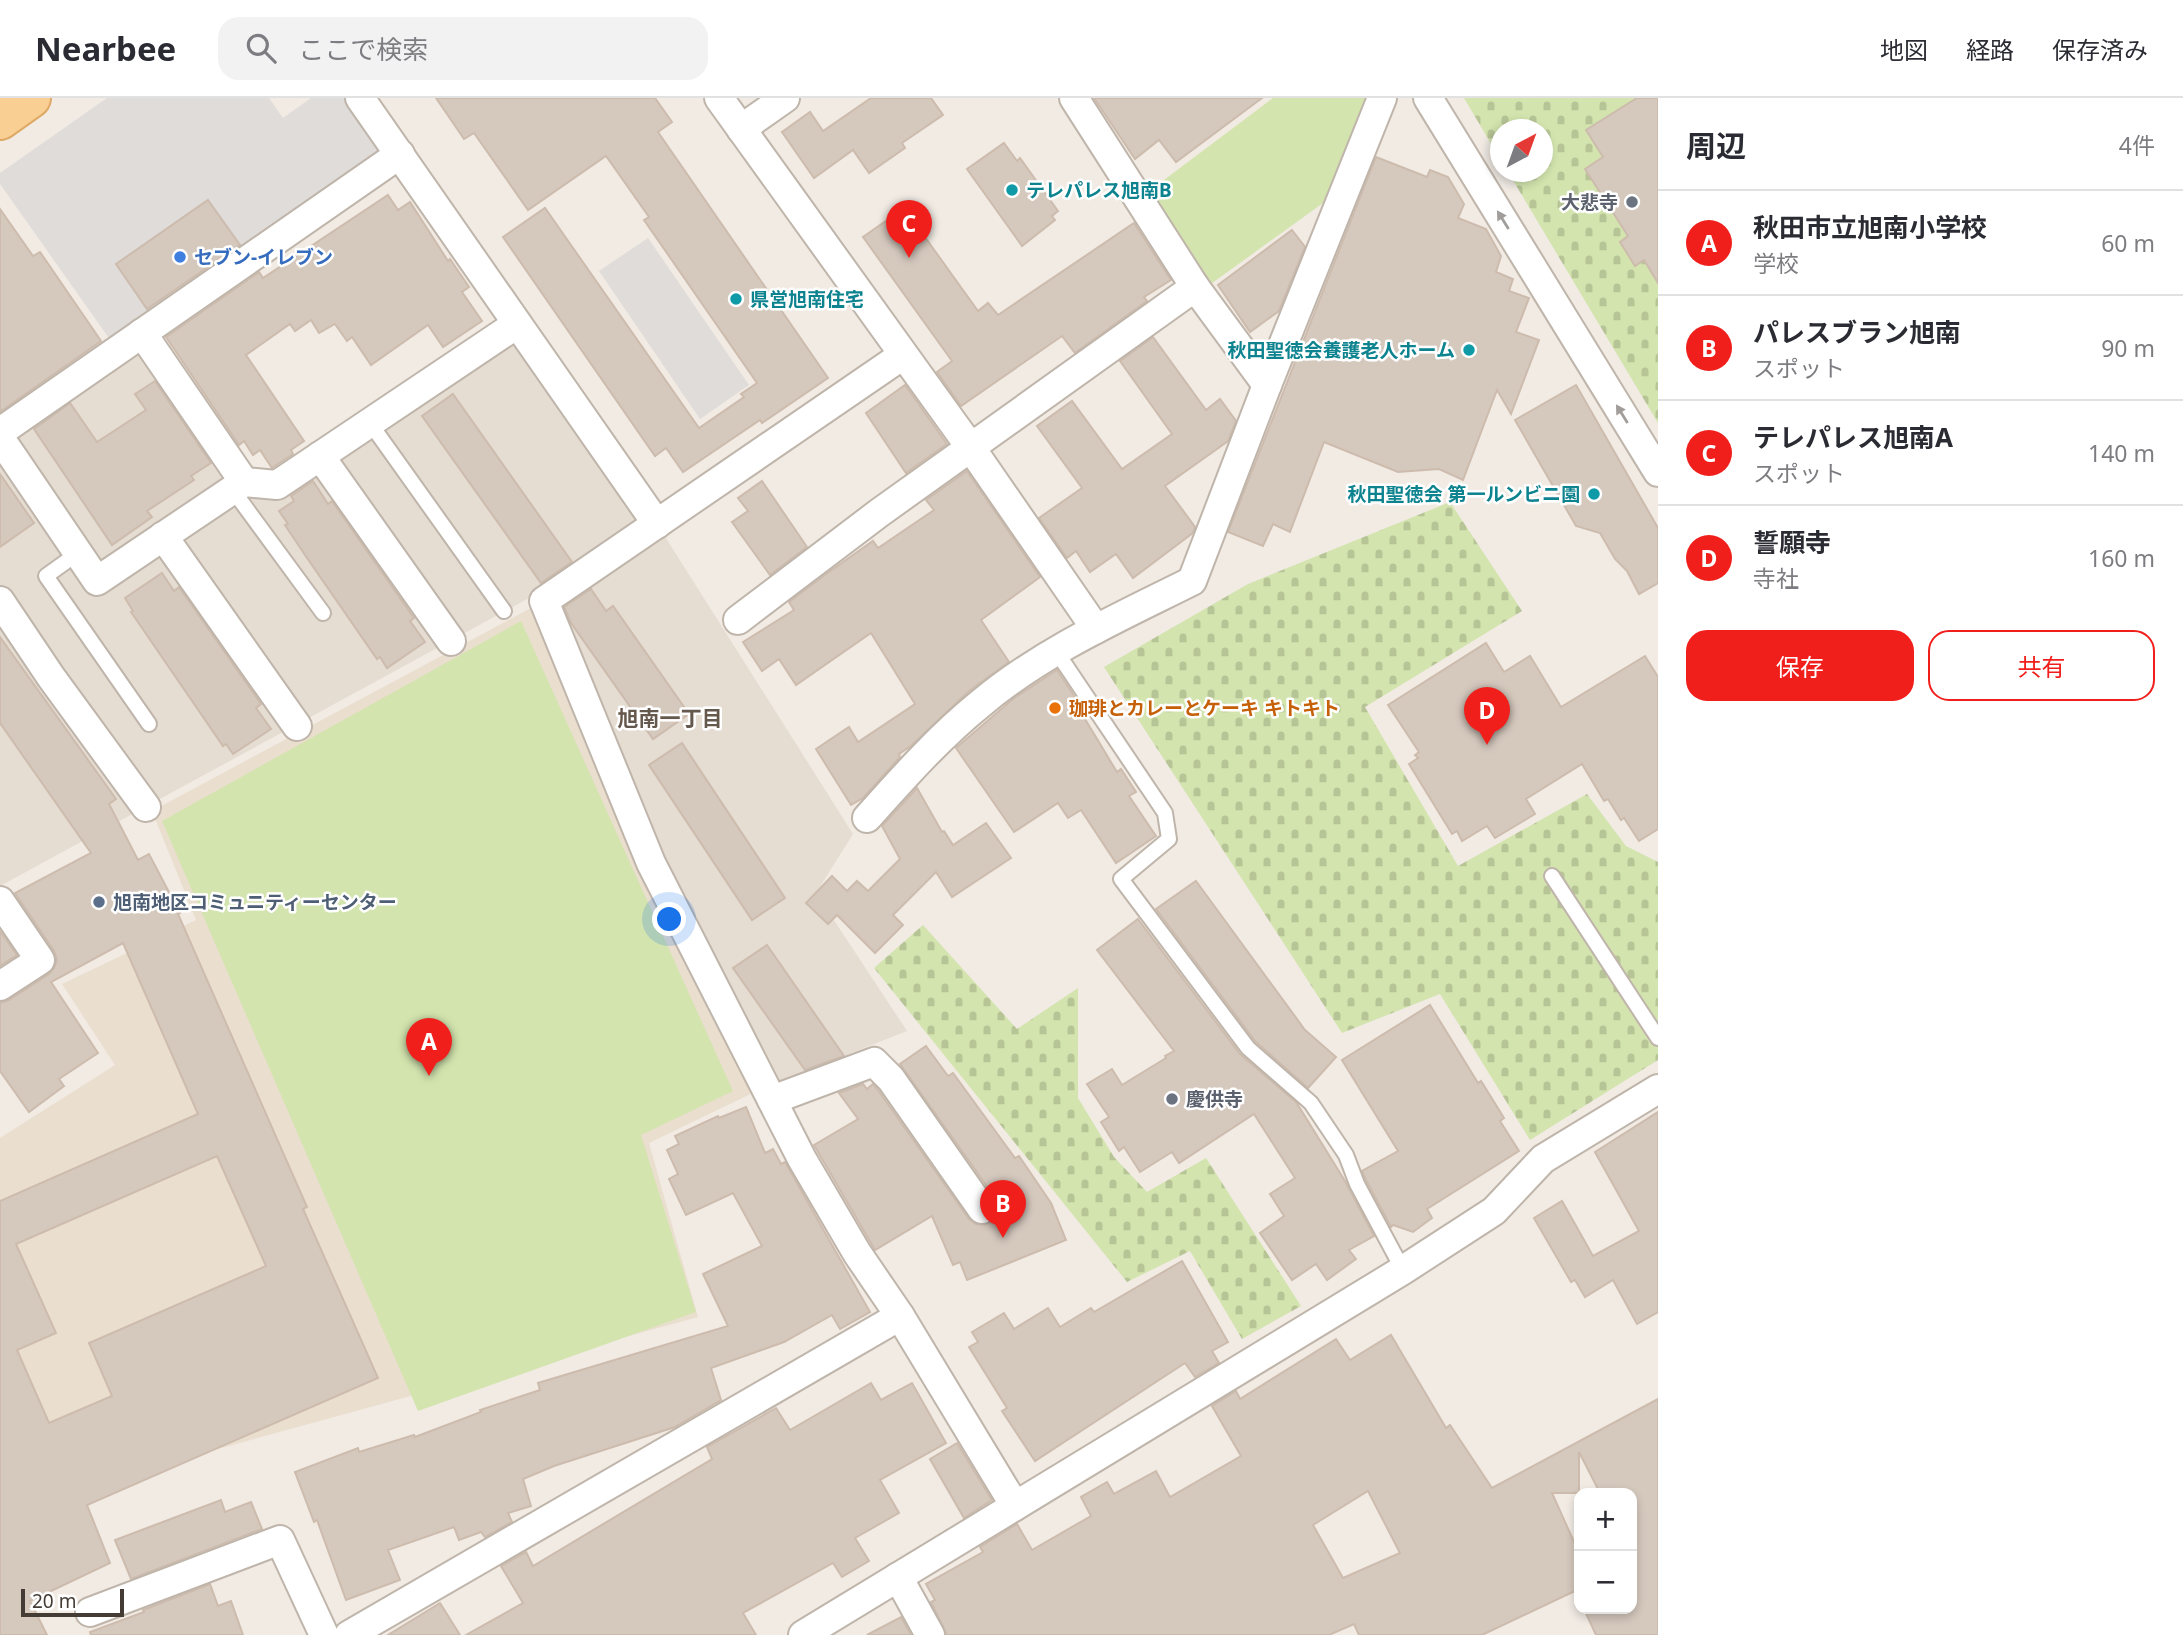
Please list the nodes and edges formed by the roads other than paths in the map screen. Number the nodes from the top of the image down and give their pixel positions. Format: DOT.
graph roads {
  1 [pos="32,98"];
  2 [pos="360,98"];
  3 [pos="719,98"];
  4 [pos="785,98"];
  5 [pos="1074,98"];
  6 [pos="1382,98"];
  7 [pos="1428,98"];
  8 [pos="0,120"];
  9 [pos="741,129"];
  10 [pos="400,154"];
  11 [pos="1195,287"];
  12 [pos="517,324"];
  13 [pos="142,333"];
  14 [pos="904,355"];
  15 [pos="1267,385"];
  16 [pos="370,423"];
  17 [pos="0,432"];
  18 [pos="0,438"];
  19 [pos="971,448"];
  20 [pos="320,456"];
  21 [pos="1658,472"];
  22 [pos="238,486"];
  23 [pos="657,524"];
  24 [pos="163,537"];
  25 [pos="78,553"];
  26 [pos="0,601"];
  27 [pos="505,611"];
  28 [pos="323,613"];
  29 [pos="738,620"];
  30 [pos="1096,629"];
  31 [pos="451,641"];
  32 [pos="1056,651"];
  33 [pos="149,723"];
  34 [pos="297,726"];
  35 [pos="146,807"];
  36 [pos="867,818"];
  37 [pos="1552,876"];
  38 [pos="0,901"];
  39 [pos="0,986"];
  40 [pos="1658,1038"];
  41 [pos="1658,1089"];
  42 [pos="772,1100"];
  43 [pos="982,1209"];
  44 [pos="1403,1270"];
  45 [pos="900,1316"];
  46 [pos="1015,1506"];
  47 [pos="898,1577"];
  48 [pos="90,1612"];
  49 [pos="324,1635"];
  50 [pos="349,1635"];
  51 [pos="803,1635"];
  52 [pos="930,1635"];
  1 -- 8 [label="main road"];
  2 -- 10 [label="street"];
  3 -- 9 [label="street"];
  4 -- 9 [label="street"];
  5 -- 11 [label="street"];
  6 -- 15 [label="street"];
  21 -- 7 [label="street, one-way"];
  9 -- 14 [label="street"];
  10 -- 12 [label="street"];
  10 -- 13 [label="street"];
  11 -- 15 [label="street"];
  11 -- 19 [label="street"];
  12 -- 16 [label="street"];
  12 -- 23 [label="street"];
  13 -- 17 [label="street"];
  13 -- 22 [label="street"];
  14 -- 19 [label="street"];
  14 -- 23 [label="street"];
  15 -- 30 [label="street"];
  16 -- 20 [label="street"];
  16 -- 27 [label="lane"];
  18 -- 25 [label="street"];
  19 -- 29 [label="street"];
  19 -- 30 [label="street"];
  20 -- 22 [label="street"];
  20 -- 31 [label="street"];
  22 -- 24 [label="street"];
  22 -- 28 [label="lane"];
  23 -- 42 [label="street"];
  24 -- 25 [label="street"];
  24 -- 34 [label="street"];
  25 -- 33 [label="lane"];
  26 -- 35 [label="street"];
  30 -- 32 [label="street"];
  32 -- 36 [label="street"];
  32 -- 44 [label="lane"];
  37 -- 40 [label="lane"];
  38 -- 39 [label="street"];
  41 -- 44 [label="street"];
  42 -- 43 [label="street"];
  42 -- 45 [label="street"];
  44 -- 46 [label="street"];
  45 -- 46 [label="street"];
  45 -- 50 [label="street"];
  46 -- 47 [label="street"];
  47 -- 51 [label="street"];
  47 -- 52 [label="street"];
  48 -- 49 [label="street"];
}
